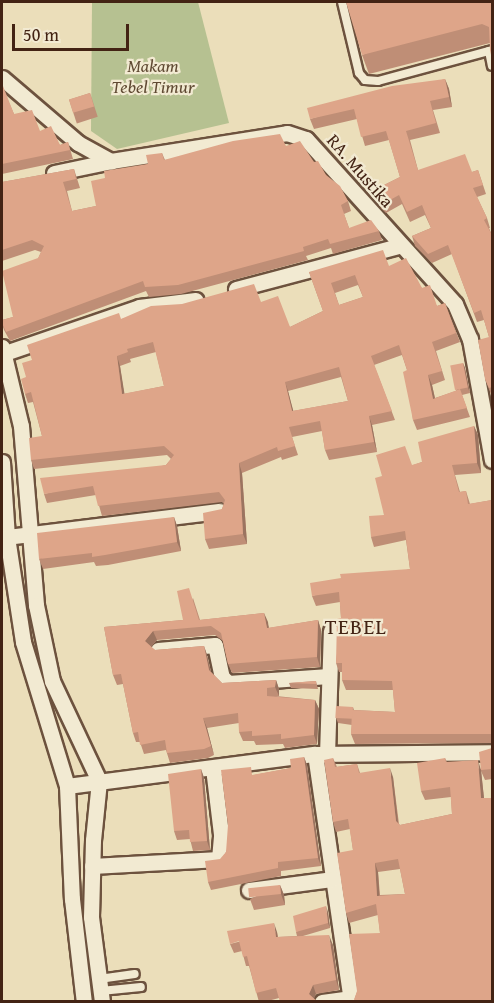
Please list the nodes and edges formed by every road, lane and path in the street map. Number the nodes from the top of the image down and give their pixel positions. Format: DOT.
graph roads {
  1 [pos="342,2"];
  2 [pos="490,50"];
  3 [pos="492,66"];
  4 [pos="2,78"];
  5 [pos="111,161"];
  6 [pos="34,177"];
  7 [pos="399,246"];
  8 [pos="2,351"];
  9 [pos="492,460"];
  10 [pos="2,462"];
  11 [pos="20,481"];
  12 [pos="219,511"];
  13 [pos="18,536"];
  14 [pos="331,631"];
  15 [pos="158,650"];
  16 [pos="329,676"];
  17 [pos="492,752"];
  18 [pos="321,755"];
  19 [pos="213,768"];
  20 [pos="96,782"];
  21 [pos="72,785"];
  22 [pos="92,866"];
  23 [pos="333,879"];
  24 [pos="249,890"];
  25 [pos="135,975"];
  26 [pos="141,987"];
  27 [pos="100,990"];
  28 [pos="350,1000"];
  29 [pos="84,1002"];
  30 [pos="322,1002"];
  1 -- 2 [label="lane"];
  2 -- 3 [label="lane"];
  4 -- 5 [label="street"];
  5 -- 6 [label="street, RA. Mustika"];
  5 -- 7 [label="street, RA. Mustika"];
  7 -- 8 [label="street"];
  7 -- 9 [label="street, RA. Mustika"];
  8 -- 11 [label="street"];
  10 -- 11 [label="street"];
  11 -- 13 [label="street"];
  11 -- 13 [label="street"];
  12 -- 13 [label="street"];
  13 -- 20 [label="street"];
  13 -- 21 [label="street"];
  14 -- 16 [label="street"];
  15 -- 16 [label="street"];
  16 -- 18 [label="street"];
  17 -- 18 [label="street"];
  18 -- 19 [label="street"];
  18 -- 23 [label="street"];
  19 -- 20 [label="street"];
  19 -- 22 [label="street"];
  20 -- 21 [label="street"];
  20 -- 22 [label="street"];
  21 -- 29 [label="street"];
  22 -- 27 [label="street"];
  23 -- 24 [label="street"];
  23 -- 28 [label="street"];
  25 -- 27 [label="lane"];
  26 -- 27 [label="lane"];
  28 -- 30 [label="street"];
}
